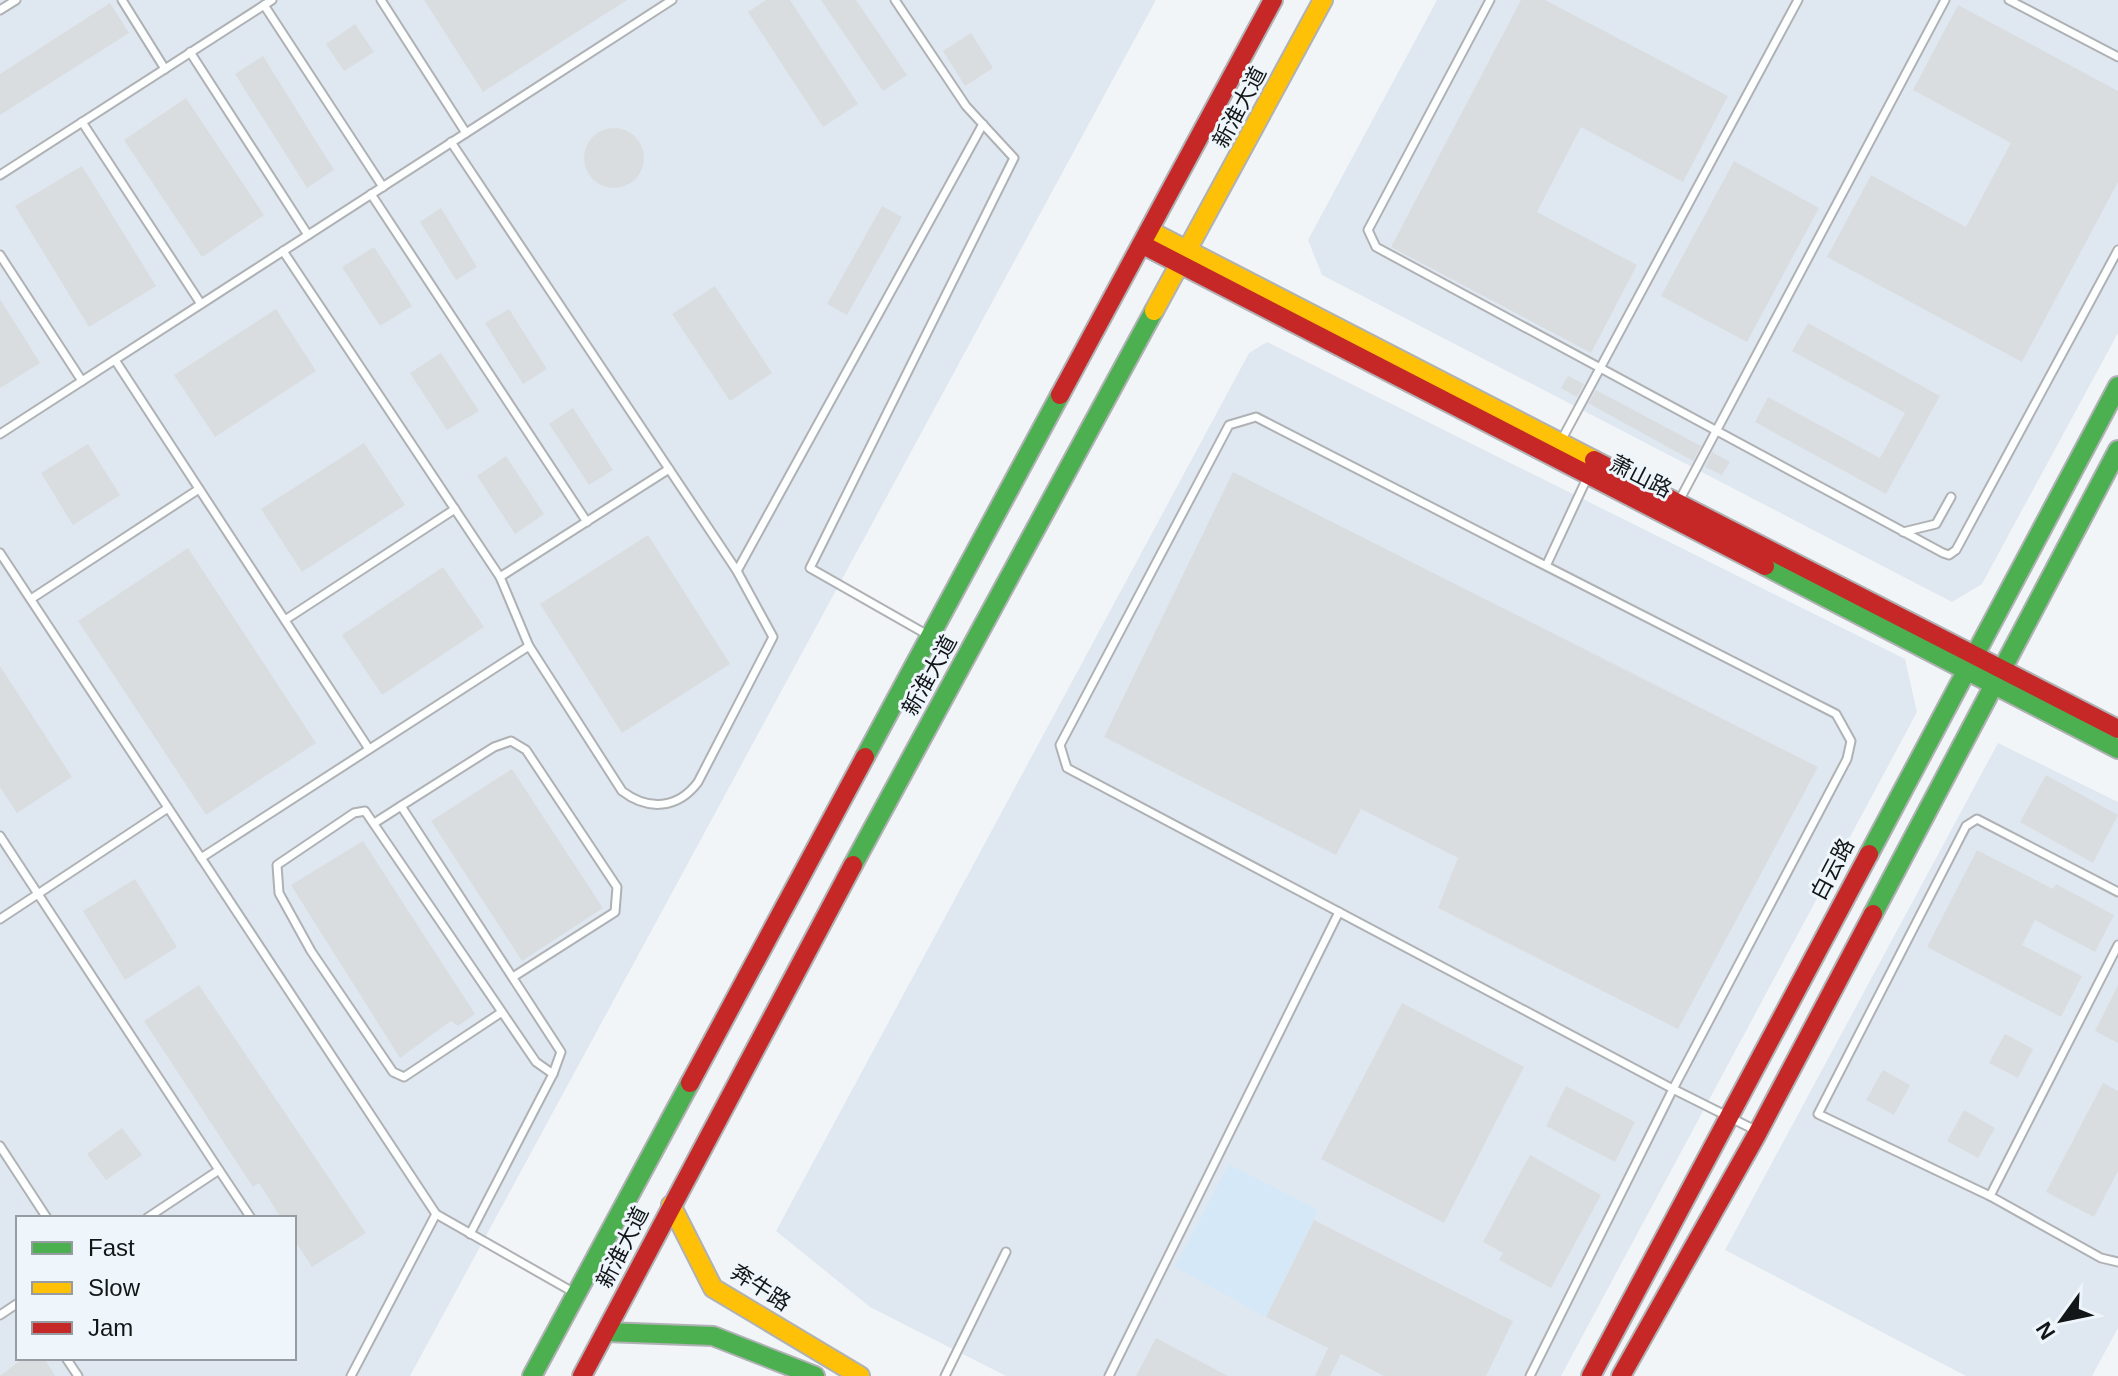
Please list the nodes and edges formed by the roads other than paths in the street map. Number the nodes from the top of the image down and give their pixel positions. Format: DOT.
graph roads {
  1 [pos="16,0"];
  2 [pos="122,0"];
  3 [pos="272,0"];
  4 [pos="381,0"];
  5 [pos="672,0"];
  6 [pos="895,0"];
  7 [pos="1273,0"];
  8 [pos="1323,0"];
  9 [pos="1490,0"];
  10 [pos="1798,0"];
  11 [pos="1945,0"];
  12 [pos="2009,0"];
  13 [pos="264,5"];
  14 [pos="0,10"];
  15 [pos="190,52"];
  16 [pos="2118,57"];
  17 [pos="165,69"];
  18 [pos="82,122"];
  19 [pos="983,124"];
  20 [pos="466,133"];
  21 [pos="451,142"];
  22 [pos="0,175"];
  23 [pos="383,187"];
  24 [pos="371,194"];
  25 [pos="308,235"];
  26 [pos="1146,238"];
  27 [pos="2118,250"];
  28 [pos="283,251"];
  29 [pos="0,255"];
  30 [pos="1185,258"];
  31 [pos="201,304"];
  32 [pos="115,360"];
  33 [pos="1600,368"];
  34 [pos="82,381"];
  35 [pos="2118,386"];
  36 [pos="1717,431"];
  37 [pos="0,434"];
  38 [pos="1561,441"];
  39 [pos="2118,450"];
  40 [pos="1592,467"];
  41 [pos="669,469"];
  42 [pos="199,489"];
  43 [pos="1951,497"];
  44 [pos="1678,503"];
  45 [pos="455,509"];
  46 [pos="587,522"];
  47 [pos="1903,532"];
  48 [pos="0,553"];
  49 [pos="1546,566"];
  50 [pos="737,571"];
  51 [pos="500,577"];
  52 [pos="31,599"];
  53 [pos="285,620"];
  54 [pos="931,637"];
  55 [pos="529,646"];
  56 [pos="1969,662"];
  57 [pos="1998,677"];
  58 [pos="2118,729"];
  59 [pos="369,749"];
  60 [pos="2118,749"];
  61 [pos="401,806"];
  62 [pos="168,808"];
  63 [pos="376,822"];
  64 [pos="0,836"];
  65 [pos="201,858"];
  66 [pos="2118,892"];
  67 [pos="38,894"];
  68 [pos="1339,912"];
  69 [pos="0,919"];
  70 [pos="2118,945"];
  71 [pos="513,977"];
  72 [pos="502,1012"];
  73 [pos="553,1074"];
  74 [pos="1673,1089"];
  75 [pos="1728,1117"];
  76 [pos="1758,1132"];
  77 [pos="0,1146"];
  78 [pos="219,1170"];
  79 [pos="1990,1196"];
  80 [pos="671,1205"];
  81 [pos="436,1214"];
  82 [pos="46,1216"];
  83 [pos="150,1216"];
  84 [pos="250,1216"];
  85 [pos="470,1234"];
  86 [pos="1006,1252"];
  87 [pos="2118,1262"];
  88 [pos="577,1295"];
  89 [pos="606,1332"];
  90 [pos="351,1376"];
  91 [pos="532,1376"];
  92 [pos="582,1376"];
  93 [pos="815,1376"];
  94 [pos="860,1376"];
  95 [pos="945,1376"];
  96 [pos="1109,1376"];
  97 [pos="1530,1376"];
  98 [pos="1591,1376"];
  99 [pos="1621,1376"];
  1 -- 14 [label="lane"];
  2 -- 17 [label="lane"];
  3 -- 13 [label="lane"];
  4 -- 20 [label="lane"];
  5 -- 20 [label="lane"];
  6 -- 19 [label="lane"];
  7 -- 26 [label="street, 新淮大道"];
  8 -- 30 [label="street, 新淮大道"];
  9 -- 33 [label="lane"];
  10 -- 33 [label="lane"];
  11 -- 36 [label="lane"];
  12 -- 16 [label="lane"];
  13 -- 15 [label="lane"];
  13 -- 23 [label="lane"];
  15 -- 17 [label="lane"];
  15 -- 25 [label="lane"];
  17 -- 18 [label="lane"];
  18 -- 22 [label="lane"];
  18 -- 31 [label="lane"];
  19 -- 50 [label="lane"];
  19 -- 54 [label="lane"];
  20 -- 21 [label="lane"];
  21 -- 23 [label="lane"];
  21 -- 41 [label="lane"];
  23 -- 24 [label="lane"];
  24 -- 25 [label="lane"];
  24 -- 46 [label="lane"];
  25 -- 28 [label="lane"];
  26 -- 30 [label="street, 萧山路"];
  26 -- 54 [label="street, 新淮大道"];
  27 -- 47 [label="lane"];
  28 -- 31 [label="lane"];
  28 -- 45 [label="lane"];
  29 -- 34 [label="lane"];
  30 -- 38 [label="street, 萧山路"];
  30 -- 40 [label="street, 萧山路"];
  30 -- 80 [label="street, 新淮大道"];
  31 -- 32 [label="lane"];
  32 -- 34 [label="lane"];
  32 -- 42 [label="lane"];
  33 -- 36 [label="lane"];
  33 -- 38 [label="lane"];
  34 -- 37 [label="lane"];
  35 -- 56 [label="street, 白云路"];
  36 -- 44 [label="lane"];
  36 -- 47 [label="lane"];
  38 -- 40 [label="street, 萧山路"];
  39 -- 57 [label="street"];
  40 -- 44 [label="street, 萧山路"];
  40 -- 49 [label="lane"];
  40 -- 56 [label="street, 萧山路"];
  41 -- 46 [label="lane"];
  41 -- 50 [label="lane"];
  42 -- 52 [label="lane"];
  42 -- 53 [label="lane"];
  43 -- 47 [label="lane"];
  44 -- 56 [label="street, 萧山路"];
  45 -- 51 [label="lane"];
  45 -- 53 [label="lane"];
  46 -- 51 [label="lane"];
  48 -- 52 [label="lane"];
  49 -- 68 [label="lane"];
  49 -- 74 [label="lane"];
  50 -- 55 [label="lane"];
  51 -- 55 [label="lane"];
  52 -- 62 [label="lane"];
  53 -- 59 [label="lane"];
  54 -- 88 [label="street, 新淮大道"];
  55 -- 59 [label="lane"];
  56 -- 57 [label="street, 萧山路"];
  56 -- 75 [label="street, 白云路"];
  57 -- 58 [label="street, 萧山路"];
  57 -- 60 [label="street, 萧山路"];
  57 -- 76 [label="street"];
  59 -- 65 [label="lane"];
  61 -- 63 [label="lane"];
  61 -- 71 [label="lane"];
  61 -- 71 [label="lane"];
  62 -- 65 [label="lane"];
  62 -- 67 [label="lane"];
  63 -- 72 [label="lane"];
  63 -- 72 [label="lane"];
  64 -- 67 [label="lane"];
  65 -- 81 [label="lane"];
  66 -- 79 [label="lane"];
  67 -- 69 [label="lane"];
  67 -- 78 [label="lane"];
  68 -- 74 [label="lane"];
  68 -- 96 [label="lane"];
  70 -- 79 [label="lane"];
  71 -- 73 [label="lane"];
  72 -- 73 [label="lane"];
  73 -- 85 [label="lane"];
  74 -- 75 [label="lane"];
  74 -- 97 [label="lane"];
  75 -- 76 [label="lane"];
  75 -- 98 [label="street, 白云路"];
  76 -- 99 [label="street"];
  77 -- 82 [label="lane"];
  78 -- 83 [label="lane"];
  78 -- 84 [label="lane"];
  79 -- 87 [label="lane"];
  80 -- 89 [label="street, 新淮大道"];
  80 -- 94 [label="street, 奔牛路"];
  81 -- 85 [label="lane"];
  81 -- 90 [label="lane"];
  85 -- 88 [label="lane"];
  86 -- 95 [label="lane"];
  88 -- 91 [label="street, 新淮大道"];
  89 -- 92 [label="street, 新淮大道"];
  89 -- 93 [label="street"];
}
